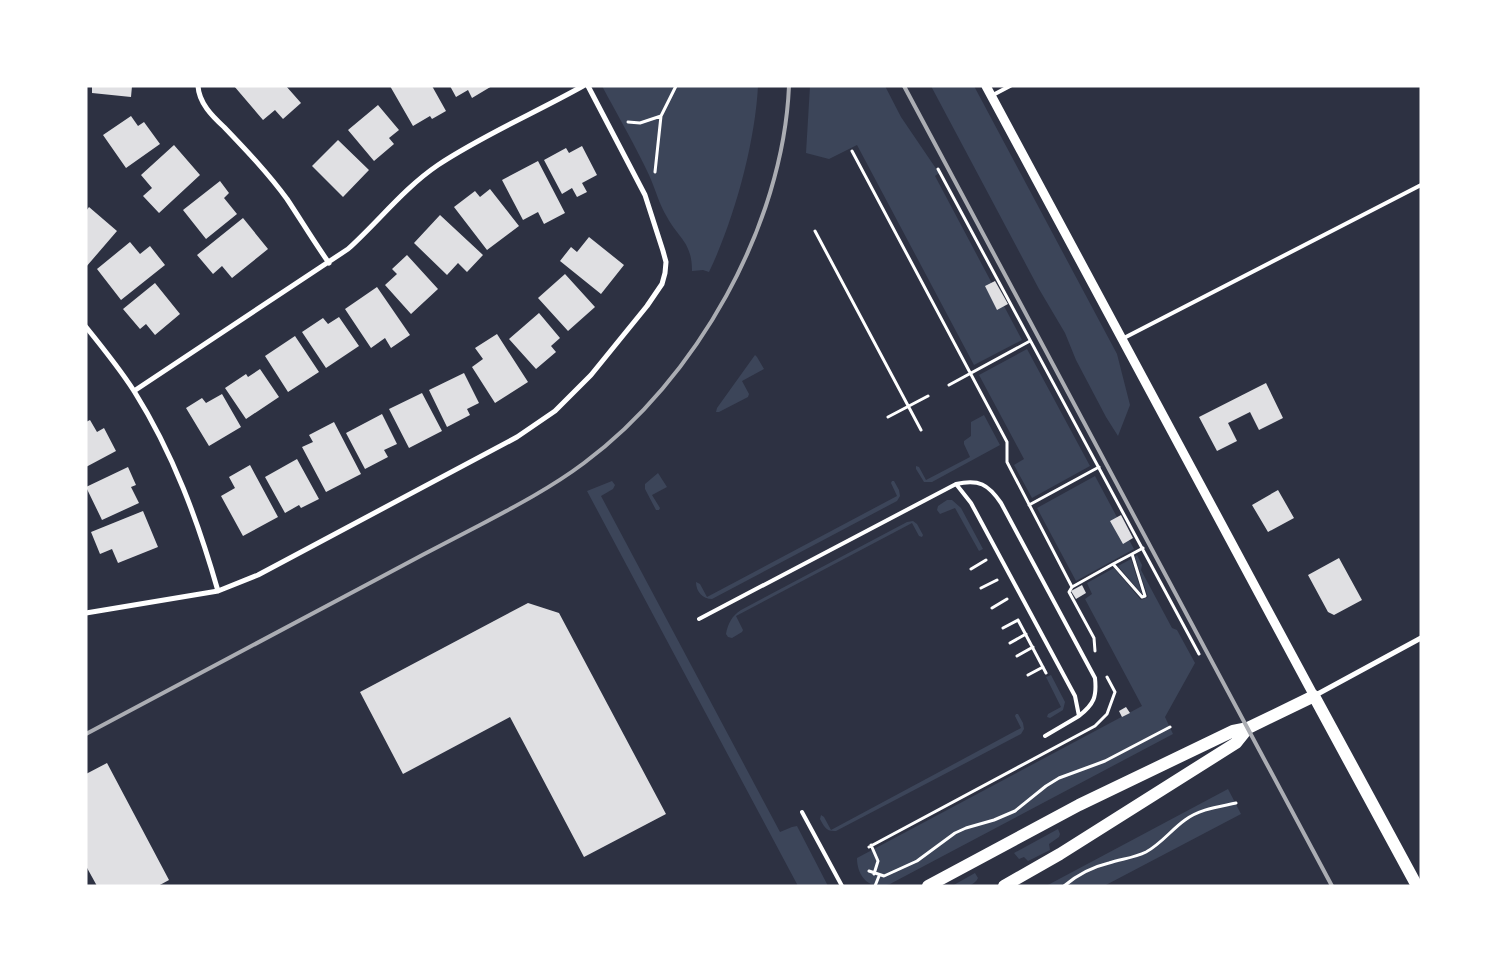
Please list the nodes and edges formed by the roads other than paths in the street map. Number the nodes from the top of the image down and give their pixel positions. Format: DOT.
graph roads {
  1 [pos="198,86"];
  2 [pos="583,86"];
  3 [pos="588,86"];
  4 [pos="986,86"];
  5 [pos="1010,86"];
  6 [pos="991,96"];
  7 [pos="1421,185"];
  8 [pos="328,263"];
  9 [pos="86,327"];
  10 [pos="1122,339"];
  11 [pos="134,391"];
  12 [pos="956,484"];
  13 [pos="218,591"];
  14 [pos="86,613"];
  15 [pos="699,619"];
  16 [pos="1421,638"];
  17 [pos="1314,696"];
  18 [pos="1079,716"];
  19 [pos="1248,728"];
  20 [pos="1045,736"];
  21 [pos="802,812"];
  22 [pos="842,886"];
  23 [pos="928,886"];
  24 [pos="1004,886"];
  25 [pos="1417,886"];
  1 -- 8 [label="street"];
  2 -- 8 [label="street"];
  3 -- 13 [label="street"];
  4 -- 6 [label="street"];
  5 -- 6 [label="lane"];
  6 -- 10 [label="street"];
  7 -- 10 [label="lane"];
  8 -- 11 [label="street"];
  9 -- 11 [label="street"];
  10 -- 17 [label="street"];
  11 -- 13 [label="street"];
  12 -- 15 [label="lane"];
  12 -- 18 [label="lane"];
  12 -- 18 [label="lane"];
  13 -- 14 [label="street"];
  16 -- 17 [label="street"];
  17 -- 19 [label="main road"];
  17 -- 25 [label="main road"];
  18 -- 20 [label="lane"];
  19 -- 23 [label="main road"];
  19 -- 24 [label="main road"];
  21 -- 22 [label="lane"];
}
